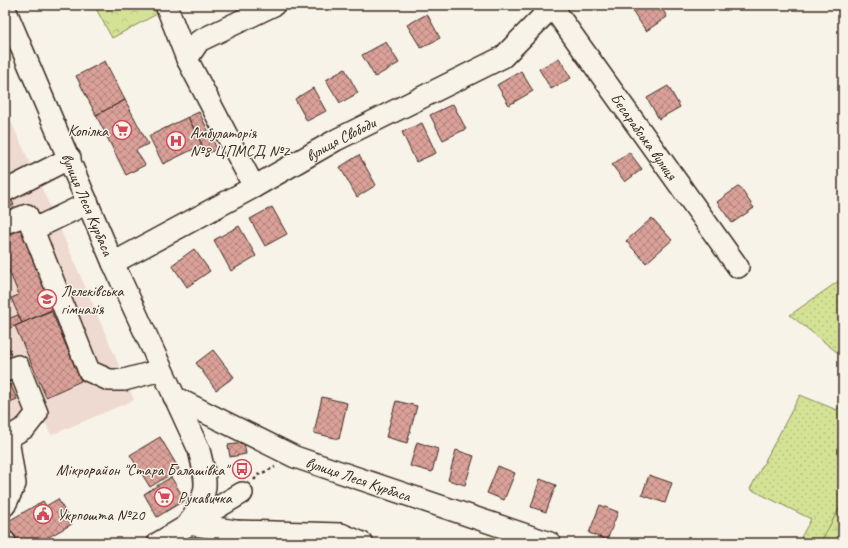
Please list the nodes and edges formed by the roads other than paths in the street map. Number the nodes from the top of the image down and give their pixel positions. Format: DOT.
graph roads {
  1 [pos="166,5"];
  2 [pos="274,5"];
  3 [pos="554,6"];
  4 [pos="5,9"];
  5 [pos="188,59"];
  6 [pos="70,158"];
  7 [pos="254,187"];
  8 [pos="5,191"];
  9 [pos="88,202"];
  10 [pos="5,223"];
  11 [pos="34,229"];
  12 [pos="113,263"];
  13 [pos="738,267"];
  14 [pos="161,370"];
  15 [pos="5,371"];
  16 [pos="174,397"];
  17 [pos="242,493"];
  18 [pos="5,505"];
  19 [pos="188,524"];
  20 [pos="158,543"];
  21 [pos="362,543"];
  22 [pos="550,543"];
  1 -- 5 [label="street"];
  2 -- 5 [label="street"];
  3 -- 7 [label="street, вулиця Свободи"];
  3 -- 13 [label="street, Бесарабська вулиця"];
  4 -- 6 [label="street, вулиця Леся Курбаса"];
  5 -- 7 [label="street"];
  6 -- 8 [label="street"];
  6 -- 9 [label="street, вулиця Леся Курбаса"];
  7 -- 12 [label="street, вулиця Свободи"];
  9 -- 11 [label="street"];
  9 -- 12 [label="street, вулиця Леся Курбаса"];
  10 -- 11 [label="street"];
  11 -- 14 [label="street"];
  12 -- 14 [label="street, вулиця Леся Курбаса"];
  14 -- 16 [label="street, вулиця Леся Курбаса"];
  15 -- 18 [label="street"];
  16 -- 19 [label="street, вулиця Леся Курбаса"];
  16 -- 22 [label="street, вулиця Леся Курбаса"];
  17 -- 19 [label="street"];
  19 -- 20 [label="street"];
  19 -- 21 [label="street"];
}
